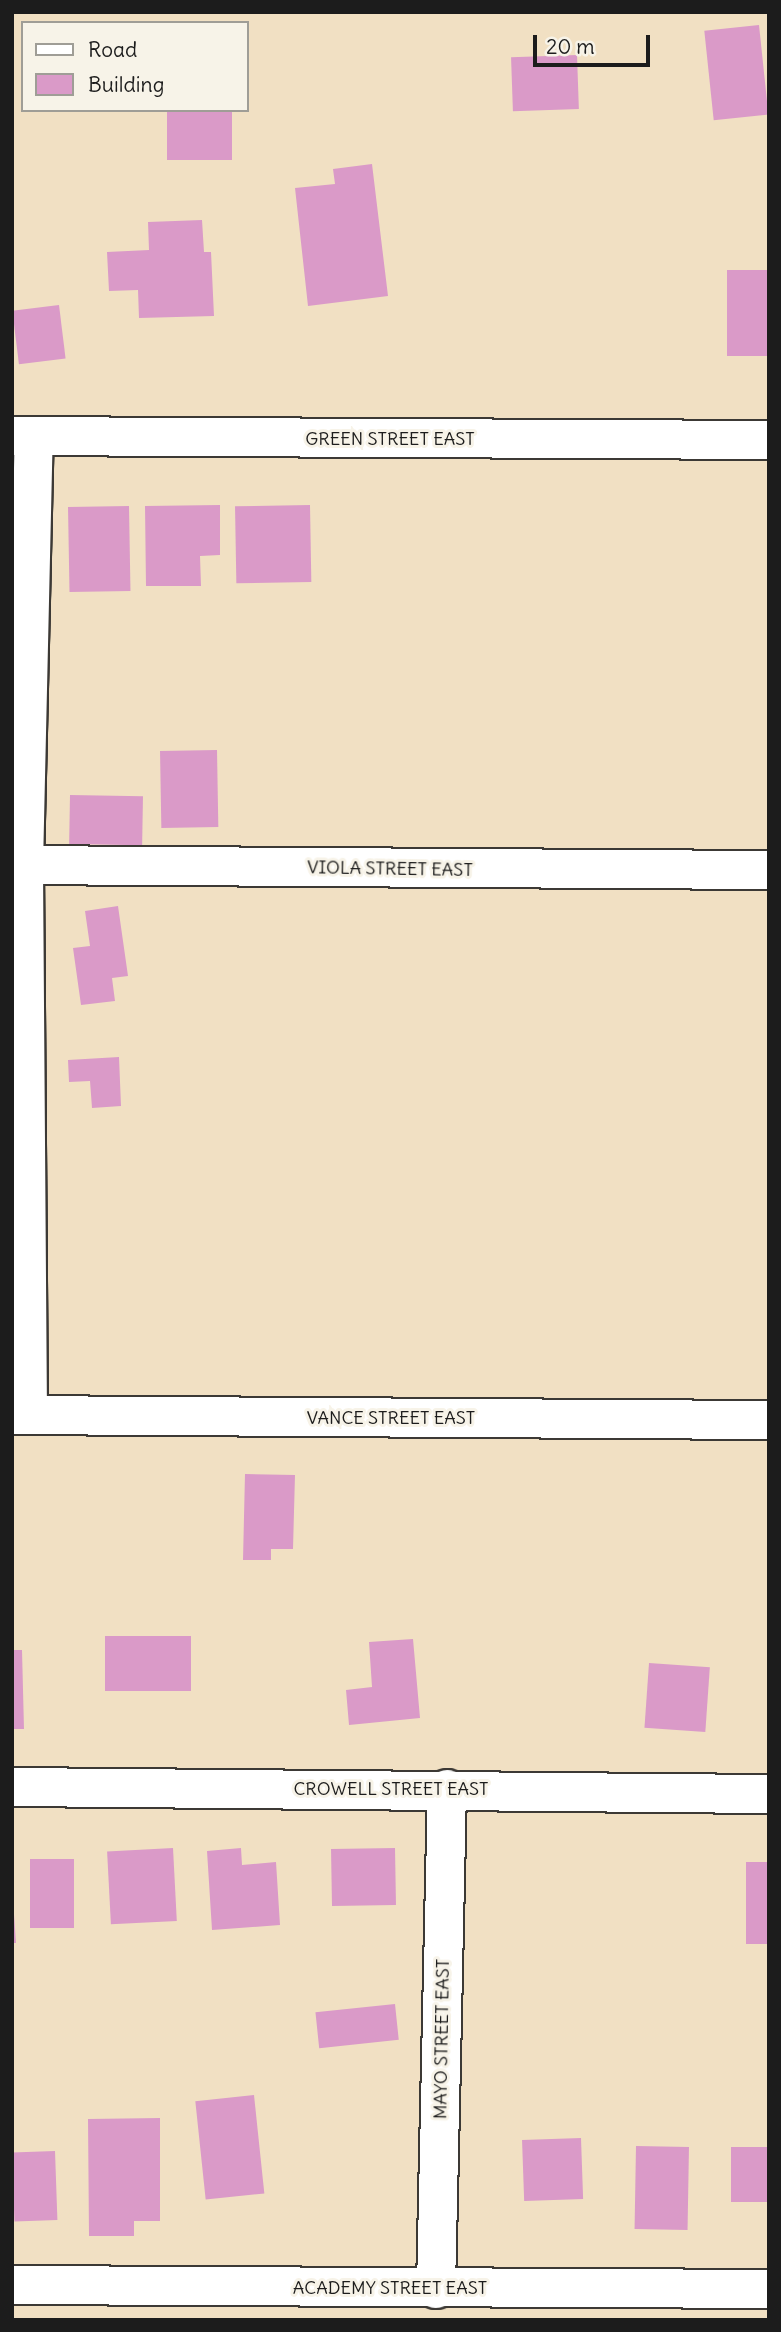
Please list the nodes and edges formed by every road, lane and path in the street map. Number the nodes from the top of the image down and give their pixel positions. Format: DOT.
graph roads {
  1 [pos="23,436"];
  2 [pos="769,440"];
  3 [pos="18,865"];
  4 [pos="769,870"];
  5 [pos="20,1415"];
  6 [pos="769,1420"];
  7 [pos="12,1787"];
  8 [pos="447,1789"];
  9 [pos="769,1794"];
  10 [pos="12,2286"];
  11 [pos="436,2289"];
  12 [pos="769,2289"];
  1 -- 2 [label="street, GREEN STREET EAST"];
  1 -- 3 [label="street"];
  3 -- 4 [label="street, VIOLA STREET EAST"];
  3 -- 5 [label="street"];
  5 -- 6 [label="street, VANCE STREET EAST"];
  7 -- 8 [label="street, CROWELL STREET EAST"];
  8 -- 9 [label="street, CROWELL STREET EAST"];
  8 -- 11 [label="street, MAYO STREET EAST"];
  10 -- 11 [label="street, ACADEMY STREET EAST"];
  11 -- 12 [label="street, ACADEMY STREET EAST"];
}
